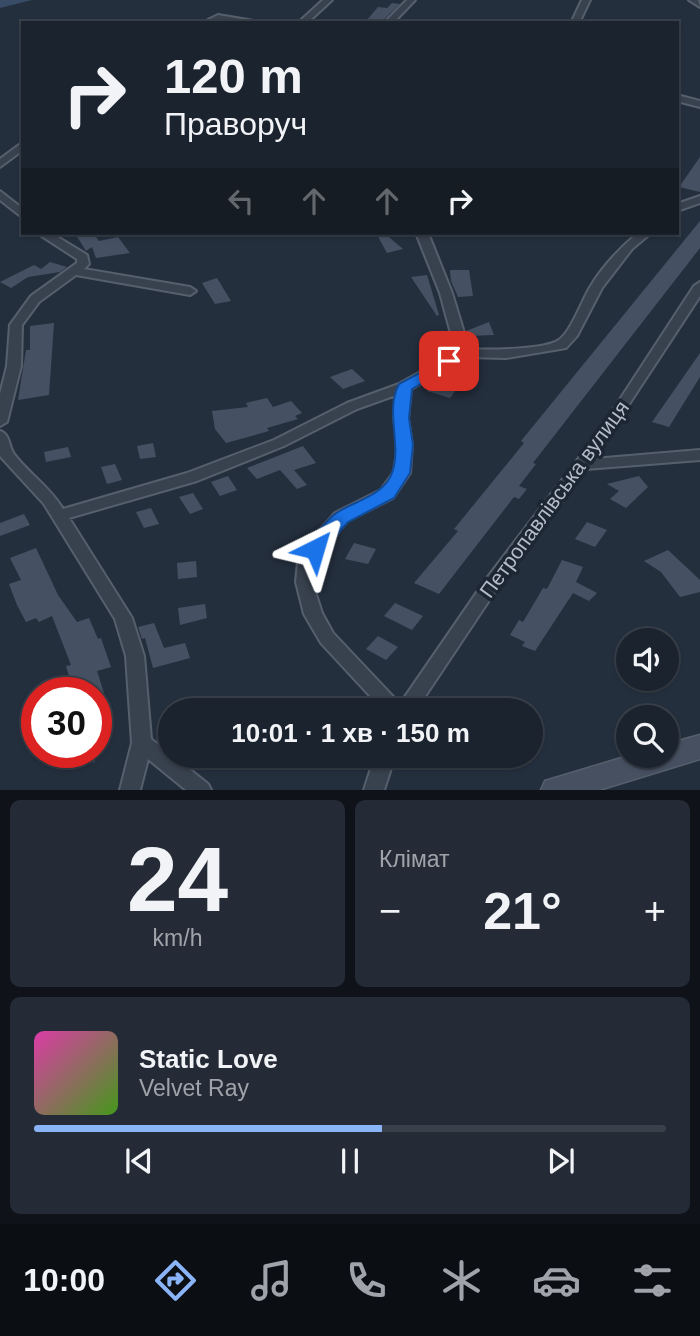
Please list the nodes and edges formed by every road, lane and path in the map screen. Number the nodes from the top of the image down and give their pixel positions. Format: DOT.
graph roads {
  1 [pos="328,0"];
  2 [pos="411,0"];
  3 [pos="586,0"];
  4 [pos="693,0"];
  5 [pos="700,5"];
  6 [pos="210,21"];
  7 [pos="242,21"];
  8 [pos="304,21"];
  9 [pos="390,21"];
  10 [pos="576,21"];
  11 [pos="679,99"];
  12 [pos="700,104"];
  13 [pos="21,147"];
  14 [pos="0,164"];
  15 [pos="0,194"];
  16 [pos="700,200"];
  17 [pos="679,207"];
  18 [pos="21,213"];
  19 [pos="46,235"];
  20 [pos="423,235"];
  21 [pos="643,235"];
  22 [pos="75,271"];
  23 [pos="700,286"];
  24 [pos="190,291"];
  25 [pos="463,353"];
  26 [pos="404,387"];
  27 [pos="0,422"];
  28 [pos="0,436"];
  29 [pos="700,455"];
  30 [pos="581,465"];
  31 [pos="9,466"];
  32 [pos="60,514"];
  33 [pos="383,698"];
  34 [pos="414,698"];
  35 [pos="142,743"];
  36 [pos="700,747"];
  37 [pos="381,768"];
  38 [pos="130,790"];
  39 [pos="201,790"];
  40 [pos="374,790"];
  41 [pos="556,790"];
  1 -- 8 [label="street"];
  2 -- 9 [label="street"];
  3 -- 10 [label="street"];
  4 -- 5 [label="street"];
  6 -- 7 [label="street"];
  11 -- 12 [label="street"];
  13 -- 14 [label="street"];
  15 -- 18 [label="street"];
  16 -- 17 [label="street"];
  19 -- 22 [label="street"];
  20 -- 25 [label="street"];
  21 -- 25 [label="street"];
  22 -- 24 [label="street"];
  22 -- 27 [label="street"];
  23 -- 30 [label="street, Петропавлівська вулиця"];
  25 -- 26 [label="street"];
  26 -- 32 [label="street"];
  26 -- 33 [label="street"];
  28 -- 31 [label="street"];
  29 -- 30 [label="street"];
  30 -- 34 [label="street, Петропавлівська вулиця"];
  31 -- 32 [label="street"];
  32 -- 35 [label="street"];
  35 -- 38 [label="street"];
  35 -- 39 [label="street"];
  36 -- 41 [label="street"];
  37 -- 40 [label="street"];
}
